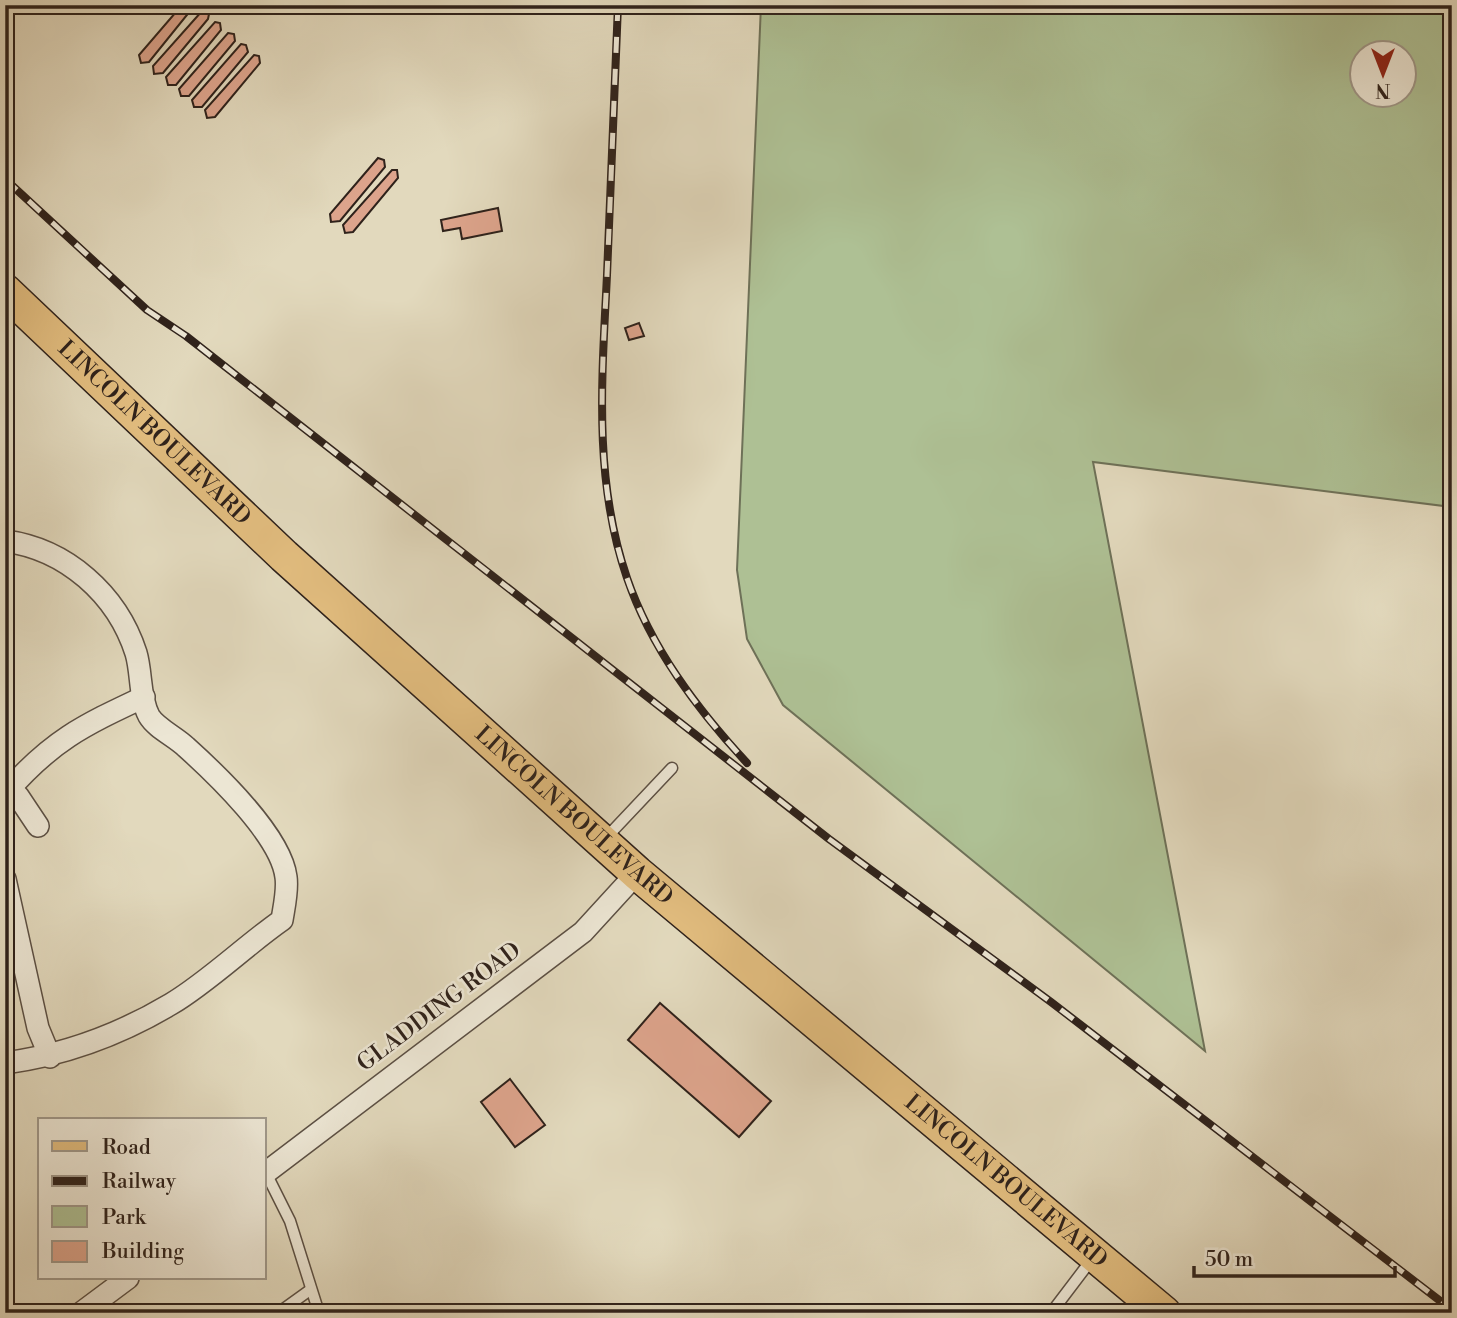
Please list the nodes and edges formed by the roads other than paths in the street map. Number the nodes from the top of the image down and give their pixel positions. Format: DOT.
graph roads {
  1 [pos="5,291"];
  2 [pos="5,541"];
  3 [pos="144,697"];
  4 [pos="672,768"];
  5 [pos="6,793"];
  6 [pos="38,826"];
  7 [pos="602,842"];
  8 [pos="638,873"];
  9 [pos="5,879"];
  10 [pos="50,1057"];
  11 [pos="5,1063"];
  12 [pos="266,1172"];
  13 [pos="266,1175"];
  14 [pos="1094,1257"];
  15 [pos="125,1280"];
  16 [pos="310,1290"];
  17 [pos="81,1313"];
  18 [pos="278,1313"];
  19 [pos="319,1313"];
  20 [pos="1051,1313"];
  21 [pos="1164,1313"];
  1 -- 7 [label="main road, LINCOLN BOULEVARD"];
  2 -- 3 [label="street"];
  3 -- 5 [label="street"];
  3 -- 10 [label="street"];
  4 -- 7 [label="lane"];
  5 -- 6 [label="street"];
  7 -- 8 [label="main road, LINCOLN BOULEVARD"];
  8 -- 12 [label="street, GLADDING ROAD"];
  8 -- 14 [label="main road, LINCOLN BOULEVARD"];
  9 -- 10 [label="street"];
  10 -- 11 [label="street"];
  13 -- 16 [label="lane"];
  14 -- 20 [label="lane"];
  14 -- 21 [label="main road, LINCOLN BOULEVARD"];
  15 -- 17 [label="street"];
  16 -- 18 [label="lane"];
  16 -- 19 [label="lane"];
}
